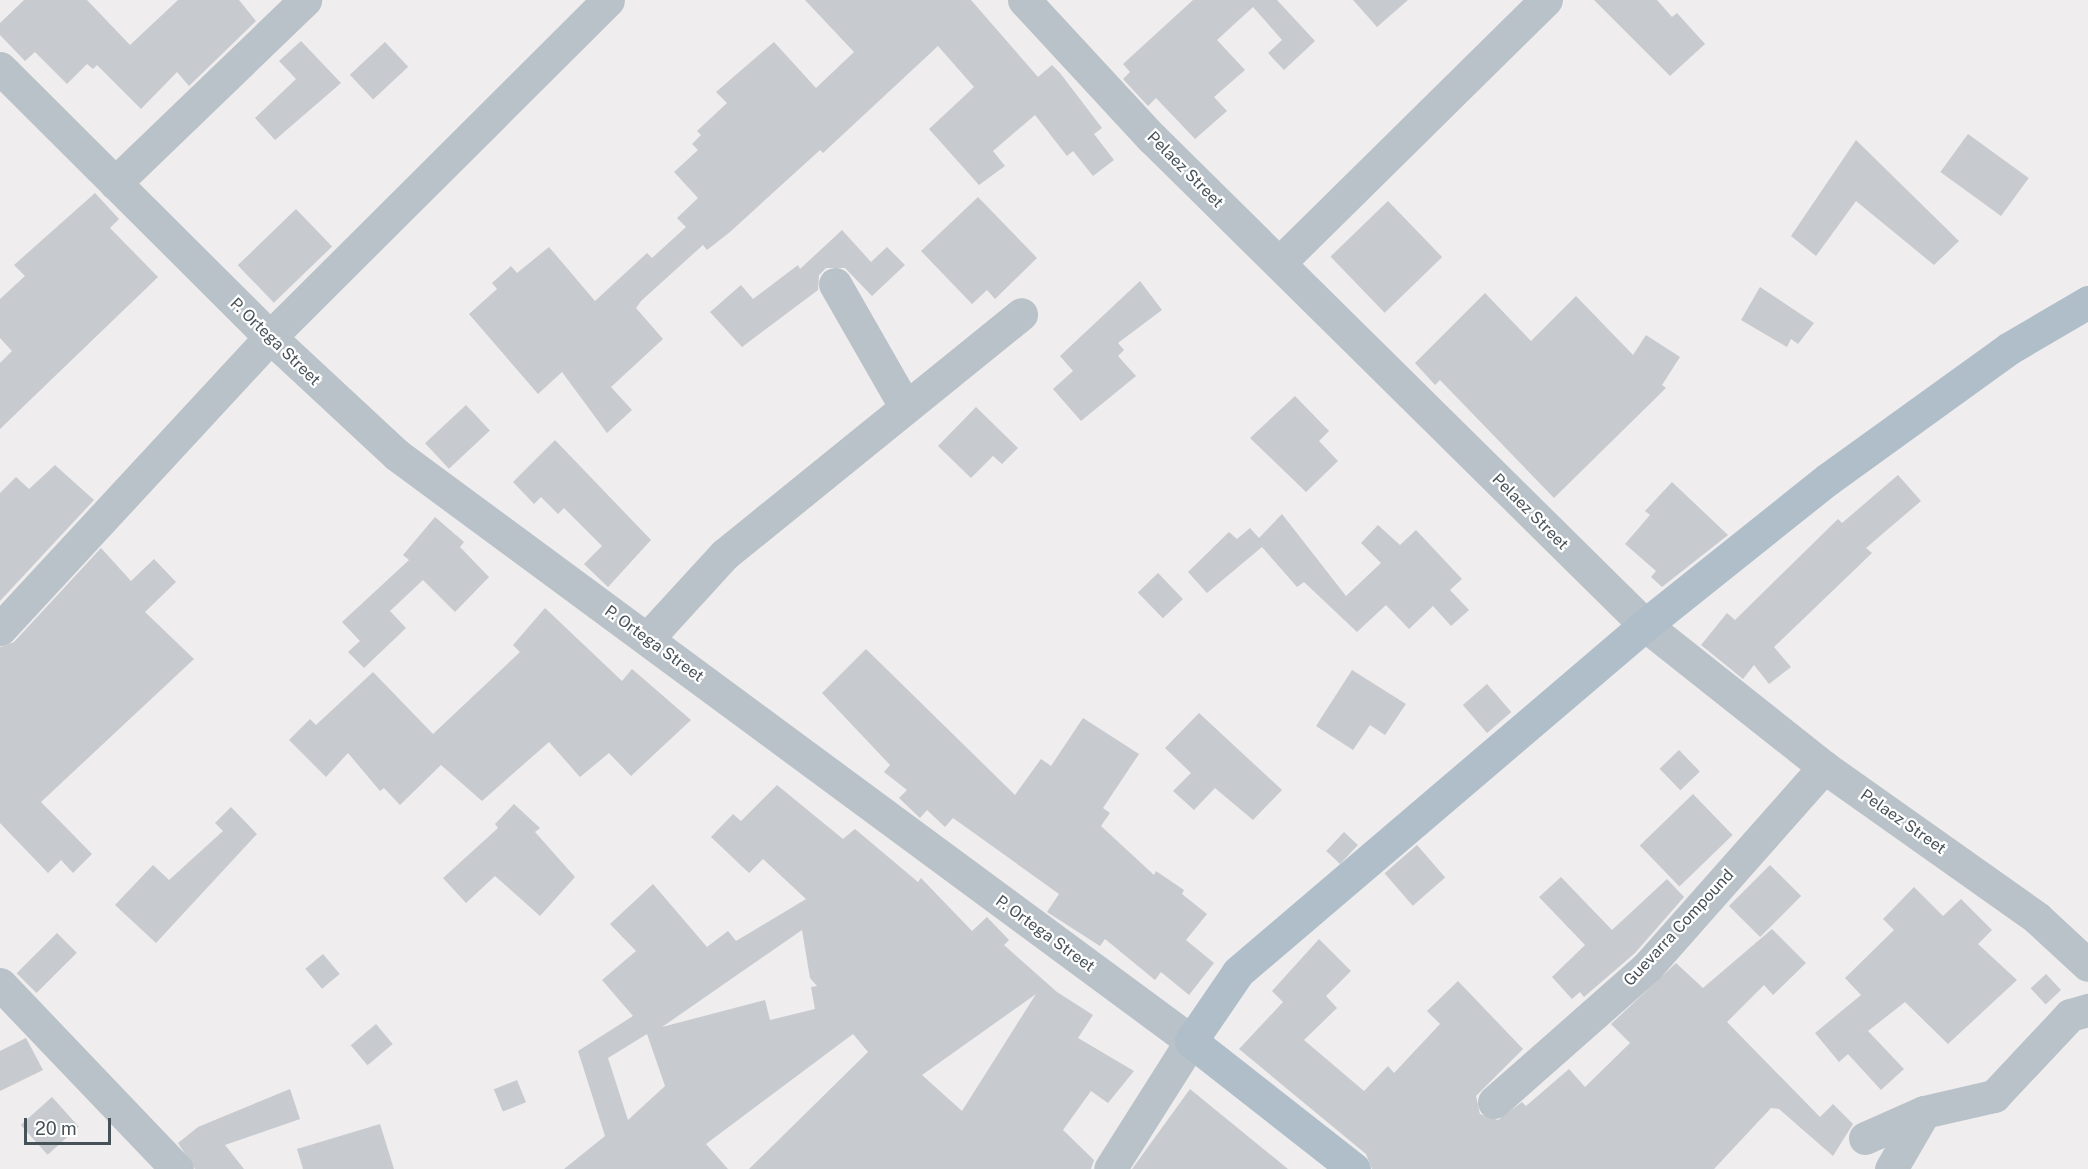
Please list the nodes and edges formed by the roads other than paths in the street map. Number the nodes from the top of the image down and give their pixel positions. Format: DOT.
graph roads {
  1 [pos="305,0"];
  2 [pos="608,0"];
  3 [pos="1024,0"];
  4 [pos="1538,2"];
  5 [pos="0,68"];
  6 [pos="115,183"];
  7 [pos="1278,263"];
  8 [pos="835,284"];
  9 [pos="2088,302"];
  10 [pos="1021,314"];
  11 [pos="270,337"];
  12 [pos="904,406"];
  13 [pos="1645,625"];
  14 [pos="0,629"];
  15 [pos="647,639"];
  16 [pos="1824,767"];
  17 [pos="2088,965"];
  18 [pos="0,984"];
  19 [pos="2088,1010"];
  20 [pos="1191,1041"];
  21 [pos="1494,1102"];
  22 [pos="1924,1112"];
  23 [pos="1865,1138"];
  24 [pos="177,1169"];
  25 [pos="1110,1169"];
  26 [pos="1354,1169"];
  27 [pos="1892,1169"];
  1 -- 6 [label="street"];
  2 -- 11 [label="street"];
  3 -- 7 [label="street, Pelaez Street"];
  4 -- 7 [label="street"];
  5 -- 6 [label="street, P. Ortega Street"];
  6 -- 11 [label="street, P. Ortega Street"];
  7 -- 13 [label="street, Pelaez Street"];
  8 -- 12 [label="street"];
  9 -- 13 [label="main road"];
  10 -- 12 [label="street"];
  11 -- 14 [label="street"];
  11 -- 15 [label="street, P. Ortega Street"];
  12 -- 15 [label="street"];
  13 -- 16 [label="street, Pelaez Street"];
  13 -- 20 [label="main road"];
  15 -- 20 [label="street, P. Ortega Street"];
  16 -- 17 [label="street, Pelaez Street"];
  16 -- 21 [label="street, Guevarra Compound"];
  18 -- 24 [label="street"];
  19 -- 22 [label="street"];
  20 -- 25 [label="street"];
  20 -- 26 [label="main road, P. Ortega Street"];
  22 -- 23 [label="street"];
  22 -- 27 [label="street"];
}
